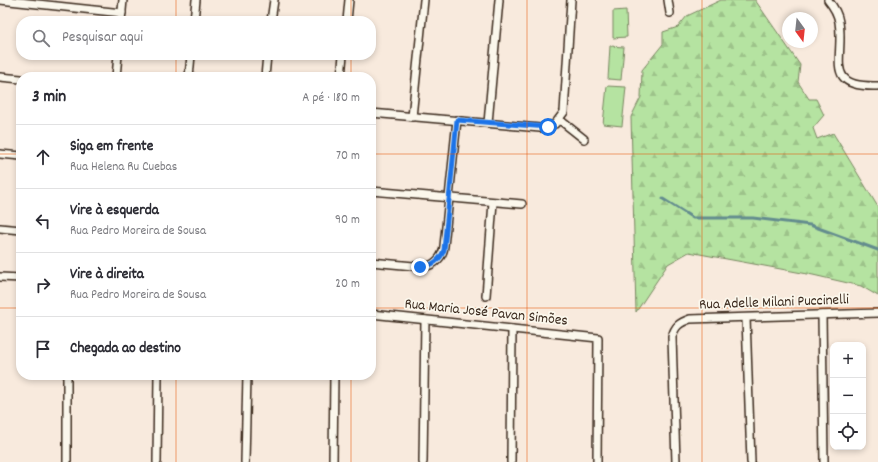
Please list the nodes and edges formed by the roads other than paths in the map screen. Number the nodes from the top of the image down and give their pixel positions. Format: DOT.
graph roads {
  1 [pos="0,0"];
  2 [pos="123,0"];
  3 [pos="196,0"];
  4 [pos="274,0"];
  5 [pos="349,0"];
  6 [pos="424,0"];
  7 [pos="499,0"];
  8 [pos="571,0"];
  9 [pos="668,0"];
  10 [pos="828,0"];
  11 [pos="122,12"];
  12 [pos="670,13"];
  13 [pos="122,16"];
  14 [pos="194,16"];
  15 [pos="272,16"];
  16 [pos="347,16"];
  17 [pos="118,60"];
  18 [pos="191,60"];
  19 [pos="267,60"];
  20 [pos="343,60"];
  21 [pos="116,72"];
  22 [pos="189,72"];
  23 [pos="265,72"];
  24 [pos="341,72"];
  25 [pos="0,77"];
  26 [pos="16,79"];
  27 [pos="878,86"];
  28 [pos="376,113"];
  29 [pos="412,117"];
  30 [pos="457,120"];
  31 [pos="560,120"];
  32 [pos="488,123"];
  33 [pos="584,139"];
  34 [pos="0,154"];
  35 [pos="16,156"];
  36 [pos="376,192"];
  37 [pos="449,199"];
  38 [pos="493,202"];
  39 [pos="522,204"];
  40 [pos="0,228"];
  41 [pos="16,230"];
  42 [pos="376,263"];
  43 [pos="0,276"];
  44 [pos="16,278"];
  45 [pos="486,296"];
  46 [pos="878,312"];
  47 [pos="376,315"];
  48 [pos="822,315"];
  49 [pos="746,318"];
  50 [pos="425,320"];
  51 [pos="512,329"];
  52 [pos="67,380"];
  53 [pos="158,380"];
  54 [pos="247,380"];
  55 [pos="334,380"];
  56 [pos="67,462"];
  57 [pos="157,462"];
  58 [pos="246,462"];
  59 [pos="333,462"];
  60 [pos="423,462"];
  61 [pos="510,462"];
  62 [pos="597,462"];
  63 [pos="676,462"];
  64 [pos="750,462"];
  65 [pos="824,462"];
  1 -- 11 [label="street"];
  2 -- 11 [label="street"];
  3 -- 14 [label="street"];
  4 -- 15 [label="street"];
  5 -- 16 [label="street"];
  6 -- 29 [label="street"];
  7 -- 32 [label="street"];
  8 -- 31 [label="street"];
  9 -- 12 [label="street"];
  10 -- 27 [label="street"];
  11 -- 13 [label="street"];
  17 -- 21 [label="street"];
  18 -- 22 [label="street"];
  19 -- 23 [label="street"];
  20 -- 24 [label="street"];
  25 -- 26 [label="street"];
  28 -- 29 [label="street"];
  29 -- 30 [label="street"];
  30 -- 32 [label="street"];
  30 -- 37 [label="street"];
  31 -- 32 [label="street"];
  31 -- 33 [label="street"];
  34 -- 35 [label="street"];
  36 -- 37 [label="street"];
  37 -- 38 [label="street"];
  37 -- 42 [label="street"];
  38 -- 39 [label="street"];
  38 -- 45 [label="street"];
  40 -- 41 [label="street"];
  43 -- 44 [label="street"];
  46 -- 48 [label="street, Rua Adelle Milani Puccinelli"];
  47 -- 50 [label="street, Rua Maria José Pavan Simões"];
  48 -- 49 [label="street, Rua Adelle Milani Puccinelli"];
  48 -- 65 [label="street"];
  49 -- 63 [label="street, Rua Adelle Milani Puccinelli"];
  49 -- 64 [label="street"];
  50 -- 51 [label="street, Rua Maria José Pavan Simões"];
  50 -- 60 [label="street"];
  51 -- 61 [label="street"];
  51 -- 62 [label="street, Rua Maria José Pavan Simões"];
  52 -- 56 [label="street"];
  53 -- 57 [label="street"];
  54 -- 58 [label="street"];
  55 -- 59 [label="street"];
}
